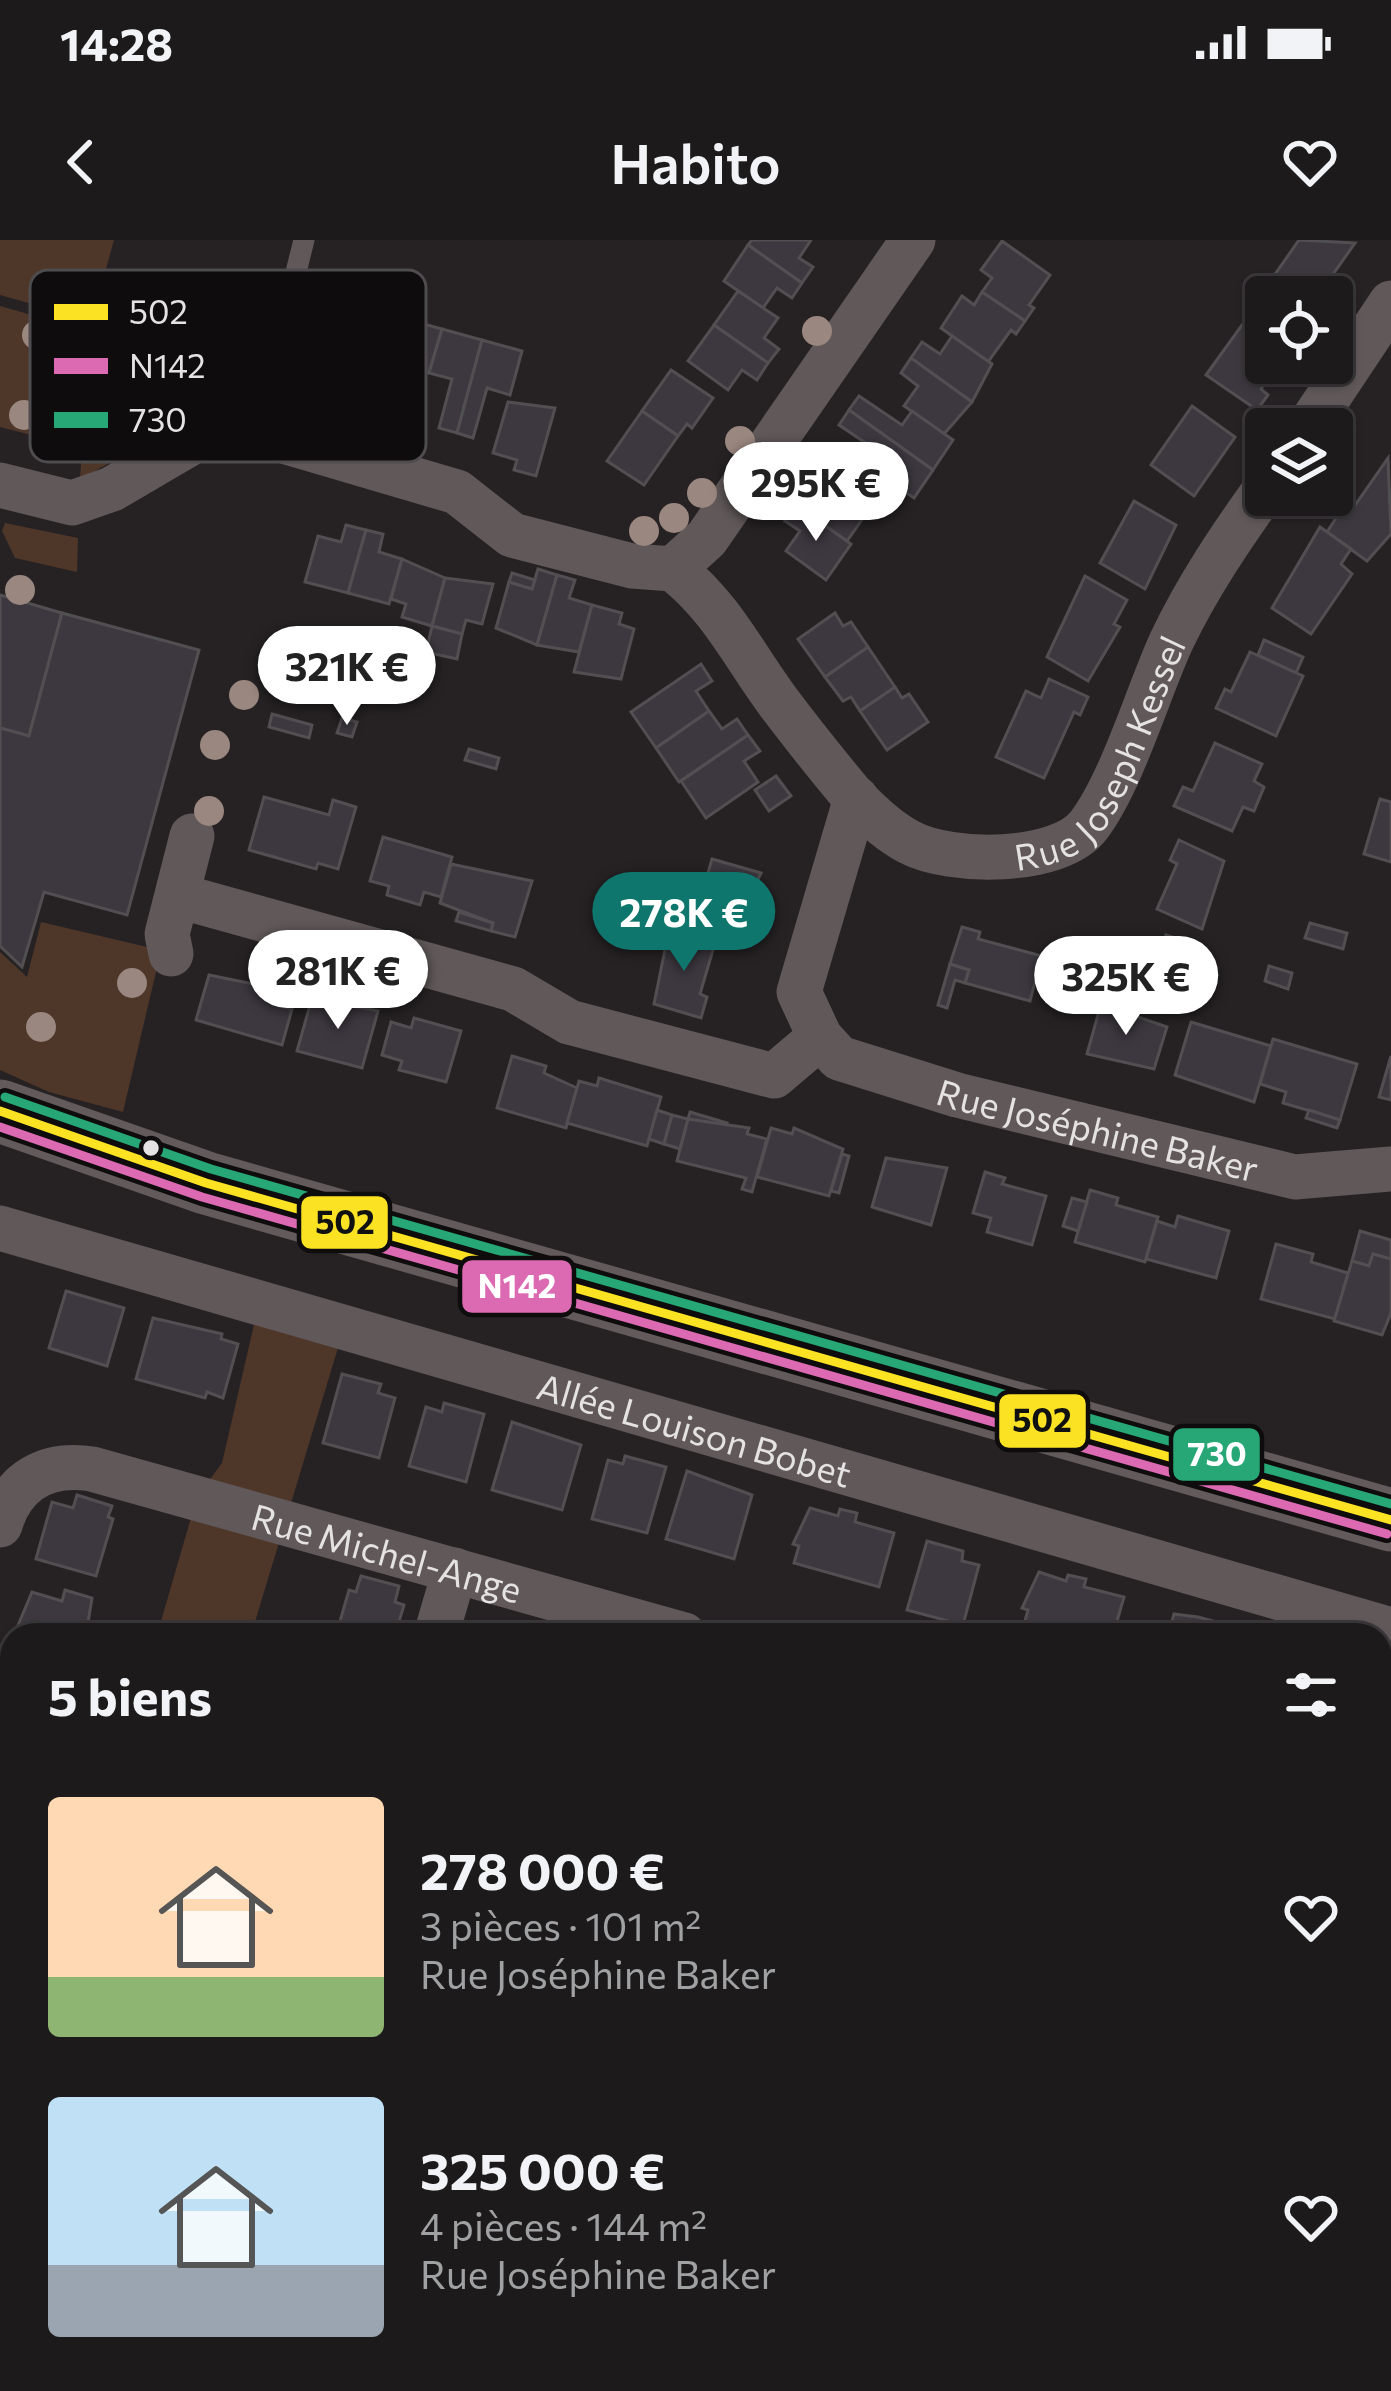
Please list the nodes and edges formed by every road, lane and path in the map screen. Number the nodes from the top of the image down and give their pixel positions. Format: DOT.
graph roads {
  1 [pos="304,240"];
  2 [pos="913,240"];
  3 [pos="297,270"];
  4 [pos="1391,303"];
  5 [pos="1320,408"];
  6 [pos="158,462"];
  7 [pos="355,462"];
  8 [pos="0,484"];
  9 [pos="1246,516"];
  10 [pos="674,569"];
  11 [pos="856,798"];
  12 [pos="192,836"];
  13 [pos="179,896"];
  14 [pos="171,954"];
  15 [pos="820,1037"];
  16 [pos="0,1111"];
  17 [pos="1391,1169"];
  18 [pos="0,1228"];
  19 [pos="1391,1520"];
  20 [pos="0,1525"];
  21 [pos="455,1570"];
  22 [pos="440,1623"];
  23 [pos="642,1623"];
  24 [pos="1367,1623"];
  1 -- 3 [label="lane"];
  2 -- 10 [label="street"];
  4 -- 5 [label="street"];
  6 -- 8 [label="street"];
  7 -- 10 [label="street"];
  9 -- 11 [label="street, Rue Joseph Kessel"];
  10 -- 11 [label="street"];
  11 -- 15 [label="street"];
  12 -- 13 [label="street"];
  13 -- 14 [label="street"];
  13 -- 15 [label="street"];
  15 -- 17 [label="street, Rue Joséphine Baker"];
  16 -- 19 [label="main road"];
  18 -- 24 [label="street, Allée Louison Bobet"];
  20 -- 21 [label="street, Rue Michel-Ange"];
  21 -- 22 [label="street"];
  21 -- 23 [label="street, Rue Michel-Ange"];
}
